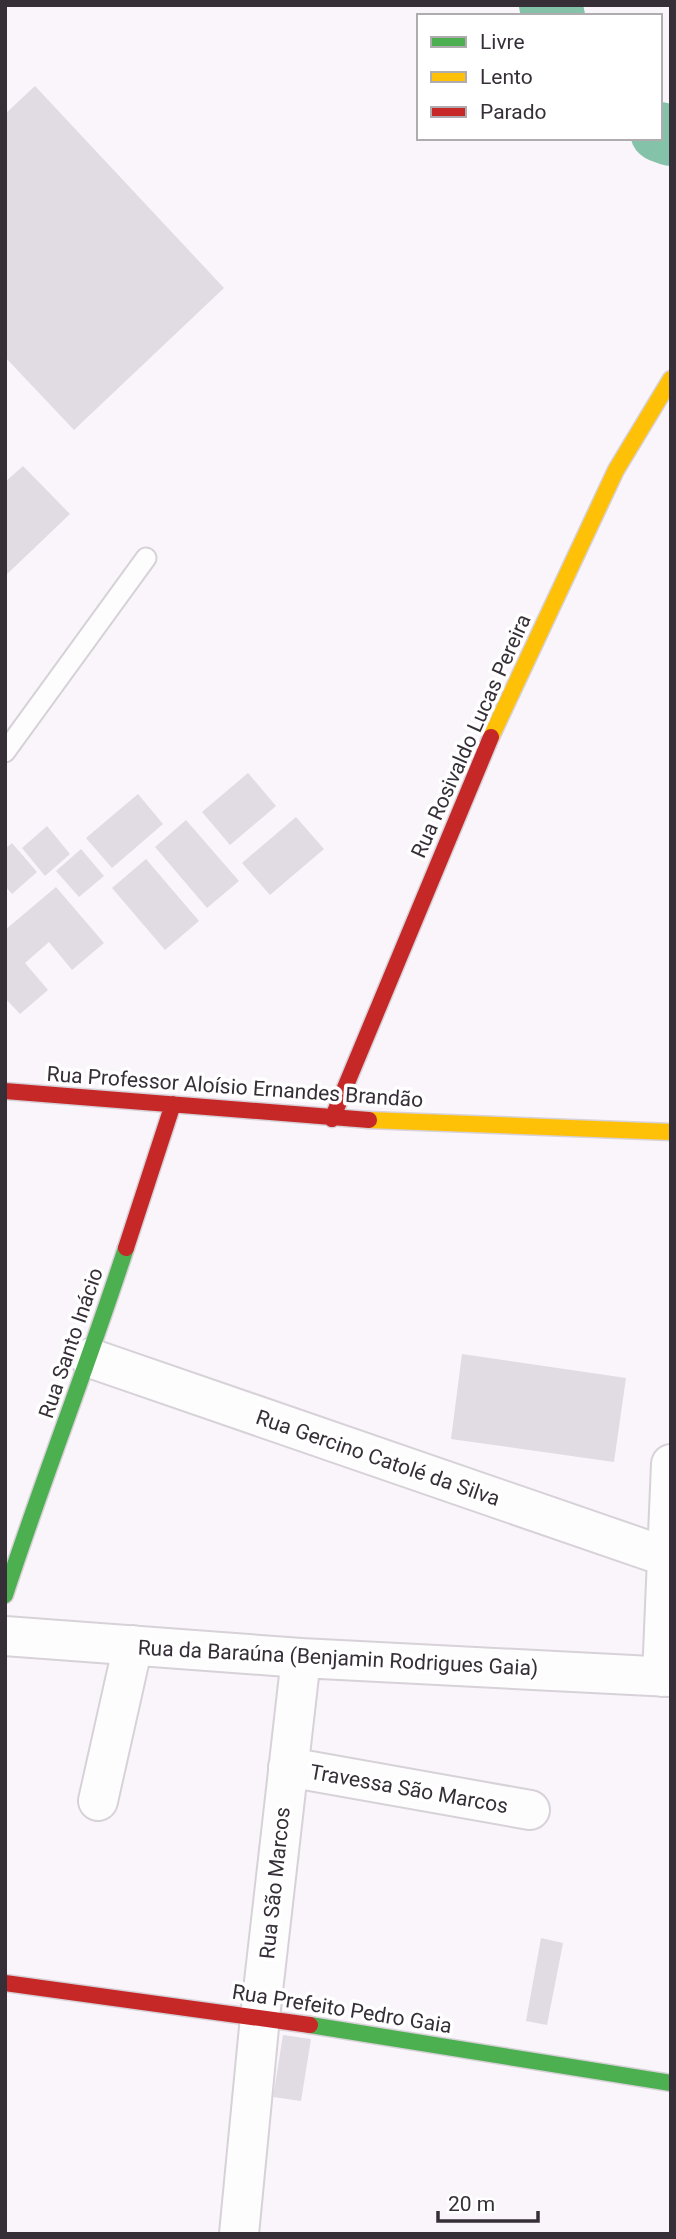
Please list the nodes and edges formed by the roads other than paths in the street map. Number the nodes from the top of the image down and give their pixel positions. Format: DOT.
graph roads {
  1 [pos="671,379"];
  2 [pos="146,558"];
  3 [pos="5,752"];
  4 [pos="5,1091"];
  5 [pos="173,1104"];
  6 [pos="332,1119"];
  7 [pos="671,1132"];
  8 [pos="90,1358"];
  9 [pos="671,1464"];
  10 [pos="667,1557"];
  11 [pos="5,1595"];
  12 [pos="5,1636"];
  13 [pos="133,1645"];
  14 [pos="301,1658"];
  15 [pos="667,1677"];
  16 [pos="288,1767"];
  17 [pos="97,1801"];
  18 [pos="530,1810"];
  19 [pos="5,1983"];
  20 [pos="260,2017"];
  21 [pos="671,2082"];
  22 [pos="239,2234"];
  1 -- 6 [label="street, Rua Rosivaldo Lucas Pereira"];
  2 -- 3 [label="lane"];
  4 -- 5 [label="street, Rua Professor Aloísio Ernandes Brandão"];
  5 -- 6 [label="street, Rua Professor Aloísio Ernandes Brandão"];
  5 -- 8 [label="street, Rua Santo Inácio"];
  6 -- 7 [label="street, Rua Professor Aloísio Ernandes Brandão"];
  8 -- 10 [label="street, Rua Gercino Catolé da Silva"];
  8 -- 11 [label="street, Rua Santo Inácio"];
  9 -- 10 [label="street"];
  10 -- 15 [label="street"];
  12 -- 13 [label="street, Rua da Baraúna (Benjamin Rodrigues Gaia)"];
  13 -- 14 [label="street, Rua da Baraúna (Benjamin Rodrigues Gaia)"];
  13 -- 17 [label="street"];
  14 -- 15 [label="street, Rua da Baraúna (Benjamin Rodrigues Gaia)"];
  14 -- 16 [label="street, Rua São Marcos"];
  16 -- 18 [label="street, Travessa São Marcos"];
  16 -- 20 [label="street, Rua São Marcos"];
  19 -- 20 [label="street, Rua Prefeito Pedro Gaia"];
  20 -- 21 [label="street, Rua Prefeito Pedro Gaia"];
  20 -- 22 [label="street, Rua São Marcos"];
}
